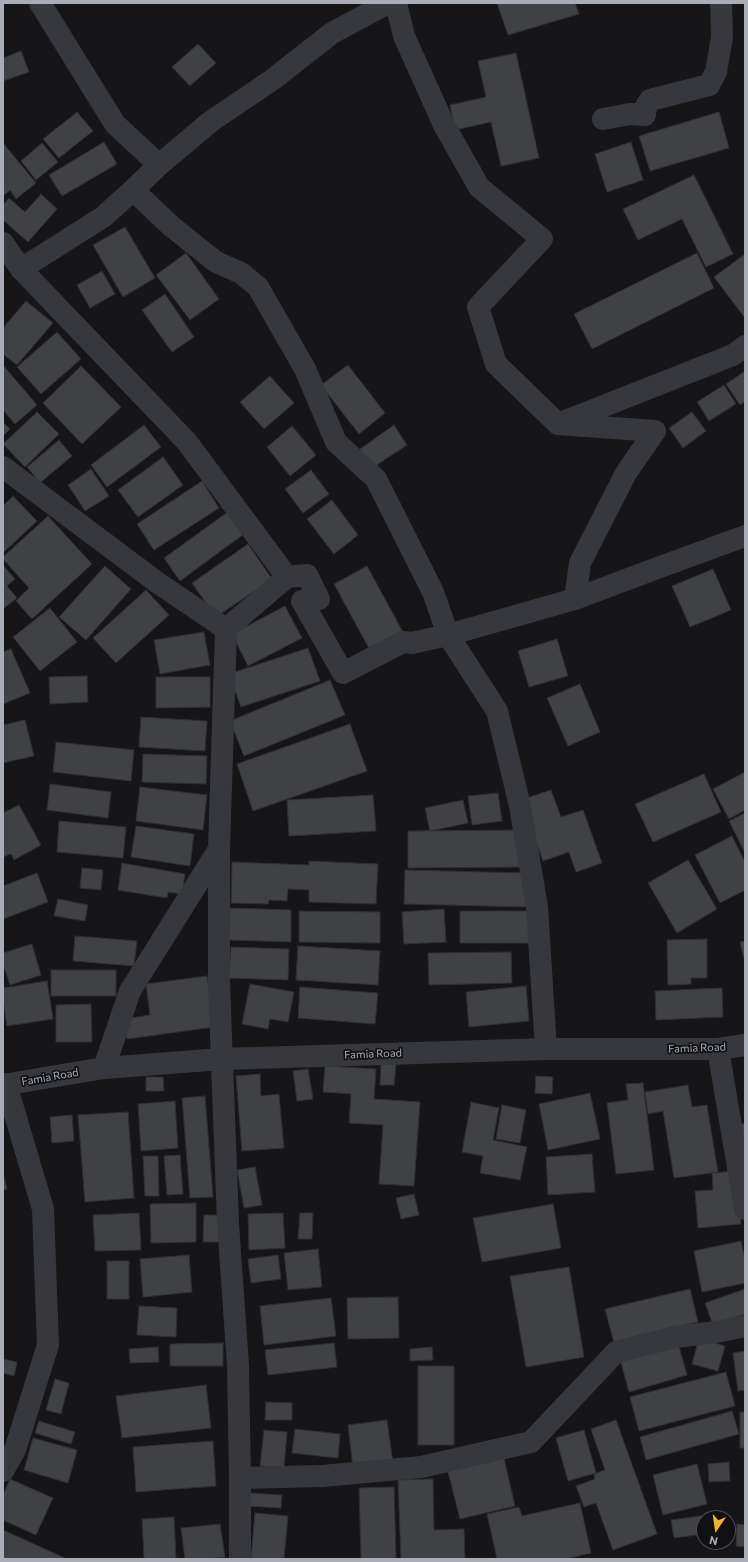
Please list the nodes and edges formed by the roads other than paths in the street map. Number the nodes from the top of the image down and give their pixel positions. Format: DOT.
graph roads {
  1 [pos="40,3"];
  2 [pos="388,3"];
  3 [pos="396,3"];
  4 [pos="721,3"];
  5 [pos="604,119"];
  6 [pos="158,164"];
  7 [pos="133,190"];
  8 [pos="3,243"];
  9 [pos="21,269"];
  10 [pos="745,346"];
  11 [pos="558,424"];
  12 [pos="3,467"];
  13 [pos="745,536"];
  14 [pos="287,576"];
  15 [pos="575,599"];
  16 [pos="226,629"];
  17 [pos="448,635"];
  18 [pos="219,849"];
  19 [pos="745,1045"];
  20 [pos="546,1049"];
  21 [pos="718,1049"];
  22 [pos="222,1059"];
  23 [pos="104,1068"];
  24 [pos="4,1085"];
  25 [pos="745,1209"];
  26 [pos="745,1326"];
  27 [pos="3,1471"];
  28 [pos="240,1478"];
  29 [pos="240,1559"];
  1 -- 6 [label="street"];
  2 -- 6 [label="street"];
  3 -- 11 [label="street"];
  4 -- 5 [label="street"];
  6 -- 7 [label="street"];
  7 -- 9 [label="street"];
  7 -- 17 [label="street"];
  8 -- 9 [label="street"];
  9 -- 14 [label="street"];
  10 -- 11 [label="street"];
  11 -- 15 [label="street"];
  12 -- 16 [label="street"];
  13 -- 15 [label="street"];
  14 -- 16 [label="street"];
  14 -- 17 [label="street"];
  15 -- 17 [label="street"];
  16 -- 18 [label="street"];
  17 -- 20 [label="street"];
  18 -- 22 [label="street"];
  18 -- 23 [label="street"];
  19 -- 21 [label="street, Famia Road"];
  20 -- 21 [label="street, Famia Road"];
  20 -- 22 [label="street, Famia Road"];
  21 -- 25 [label="street"];
  22 -- 23 [label="street, Famia Road"];
  22 -- 28 [label="street"];
  23 -- 24 [label="street, Famia Road"];
  24 -- 27 [label="street"];
  26 -- 28 [label="street"];
  28 -- 29 [label="street"];
}
